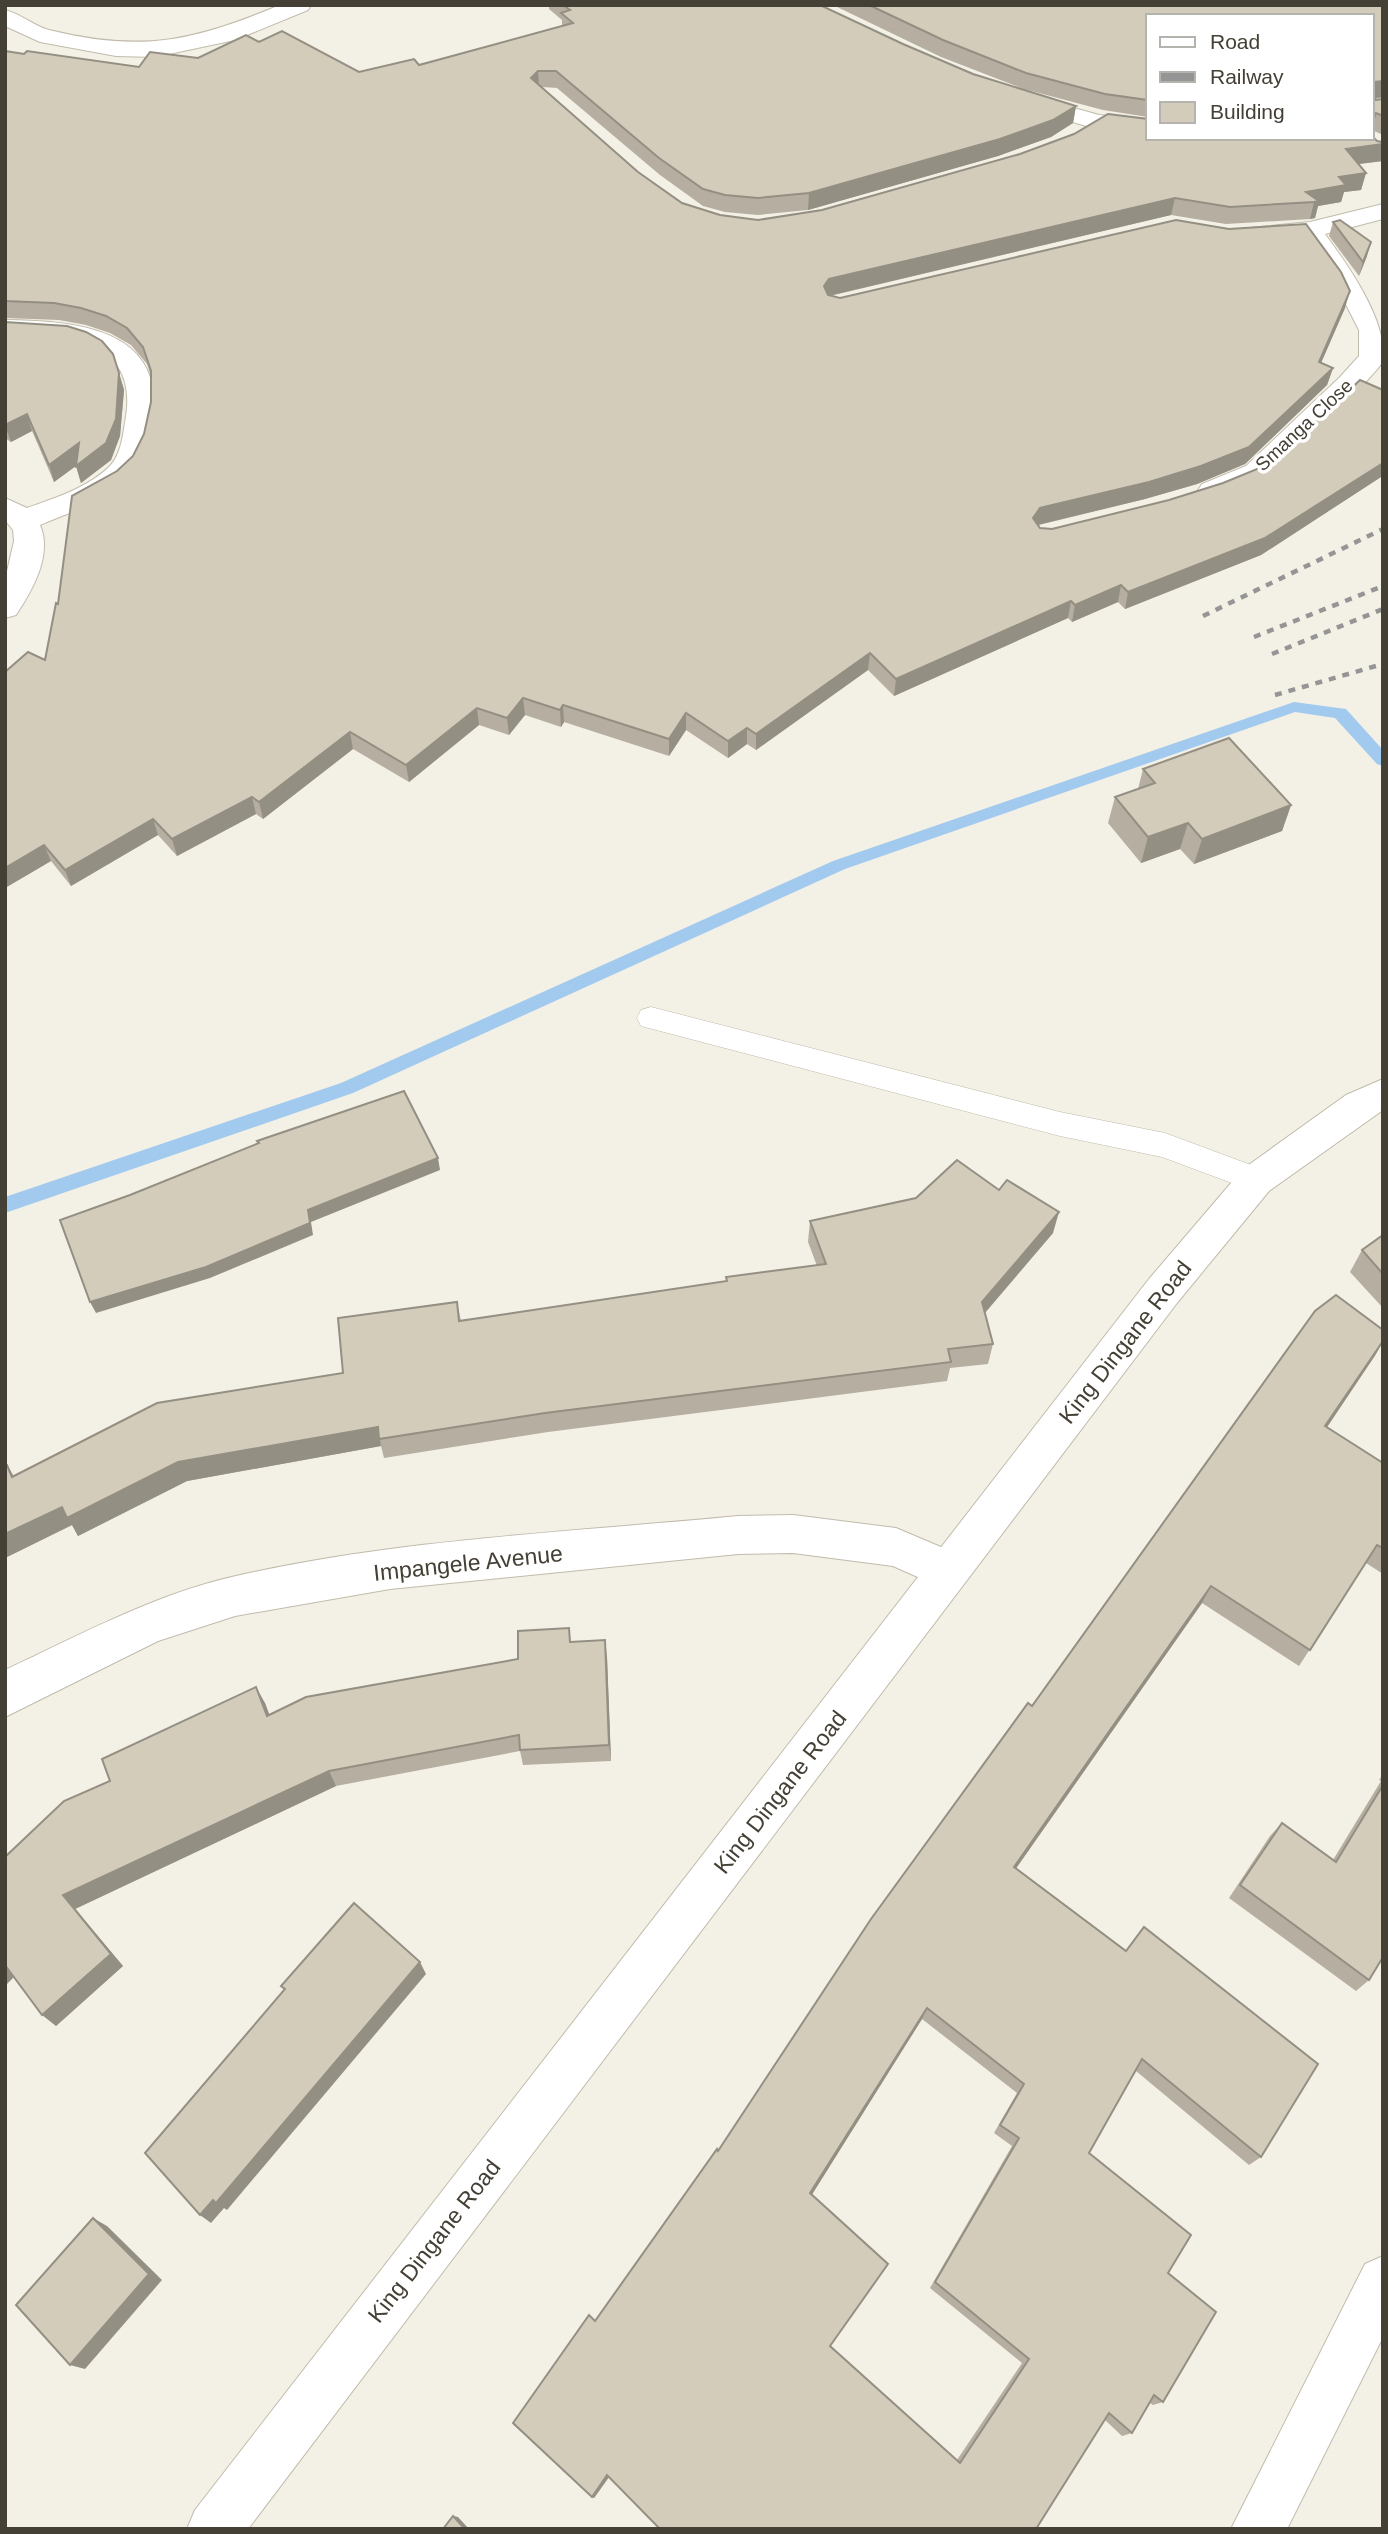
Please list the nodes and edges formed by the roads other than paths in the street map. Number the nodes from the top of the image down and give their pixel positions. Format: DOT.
graph roads {
  1 [pos="300,5"];
  2 [pos="5,17"];
  3 [pos="998,92"];
  4 [pos="1097,122"];
  5 [pos="1146,127"];
  6 [pos="1070,138"];
  7 [pos="1383,211"];
  8 [pos="1310,230"];
  9 [pos="1240,235"];
  10 [pos="5,328"];
  11 [pos="1187,499"];
  12 [pos="14,514"];
  13 [pos="5,608"];
  14 [pos="652,1017"];
  15 [pos="1383,1093"];
  16 [pos="1256,1180"];
  17 [pos="947,1570"];
  18 [pos="5,1696"];
  19 [pos="1383,2282"];
  20 [pos="214,2529"];
  21 [pos="1258,2529"];
  1 -- 2 [label="street"];
  3 -- 4 [label="street"];
  4 -- 5 [label="street"];
  4 -- 6 [label="street"];
  7 -- 8 [label="street"];
  8 -- 9 [label="street"];
  8 -- 11 [label="street, Smanga Close"];
  10 -- 12 [label="street"];
  12 -- 13 [label="street"];
  14 -- 16 [label="lane"];
  15 -- 16 [label="street, King Dingane Road"];
  16 -- 17 [label="street, King Dingane Road"];
  17 -- 18 [label="street, Impangele Avenue"];
  17 -- 20 [label="street, King Dingane Road"];
  19 -- 21 [label="street"];
}
